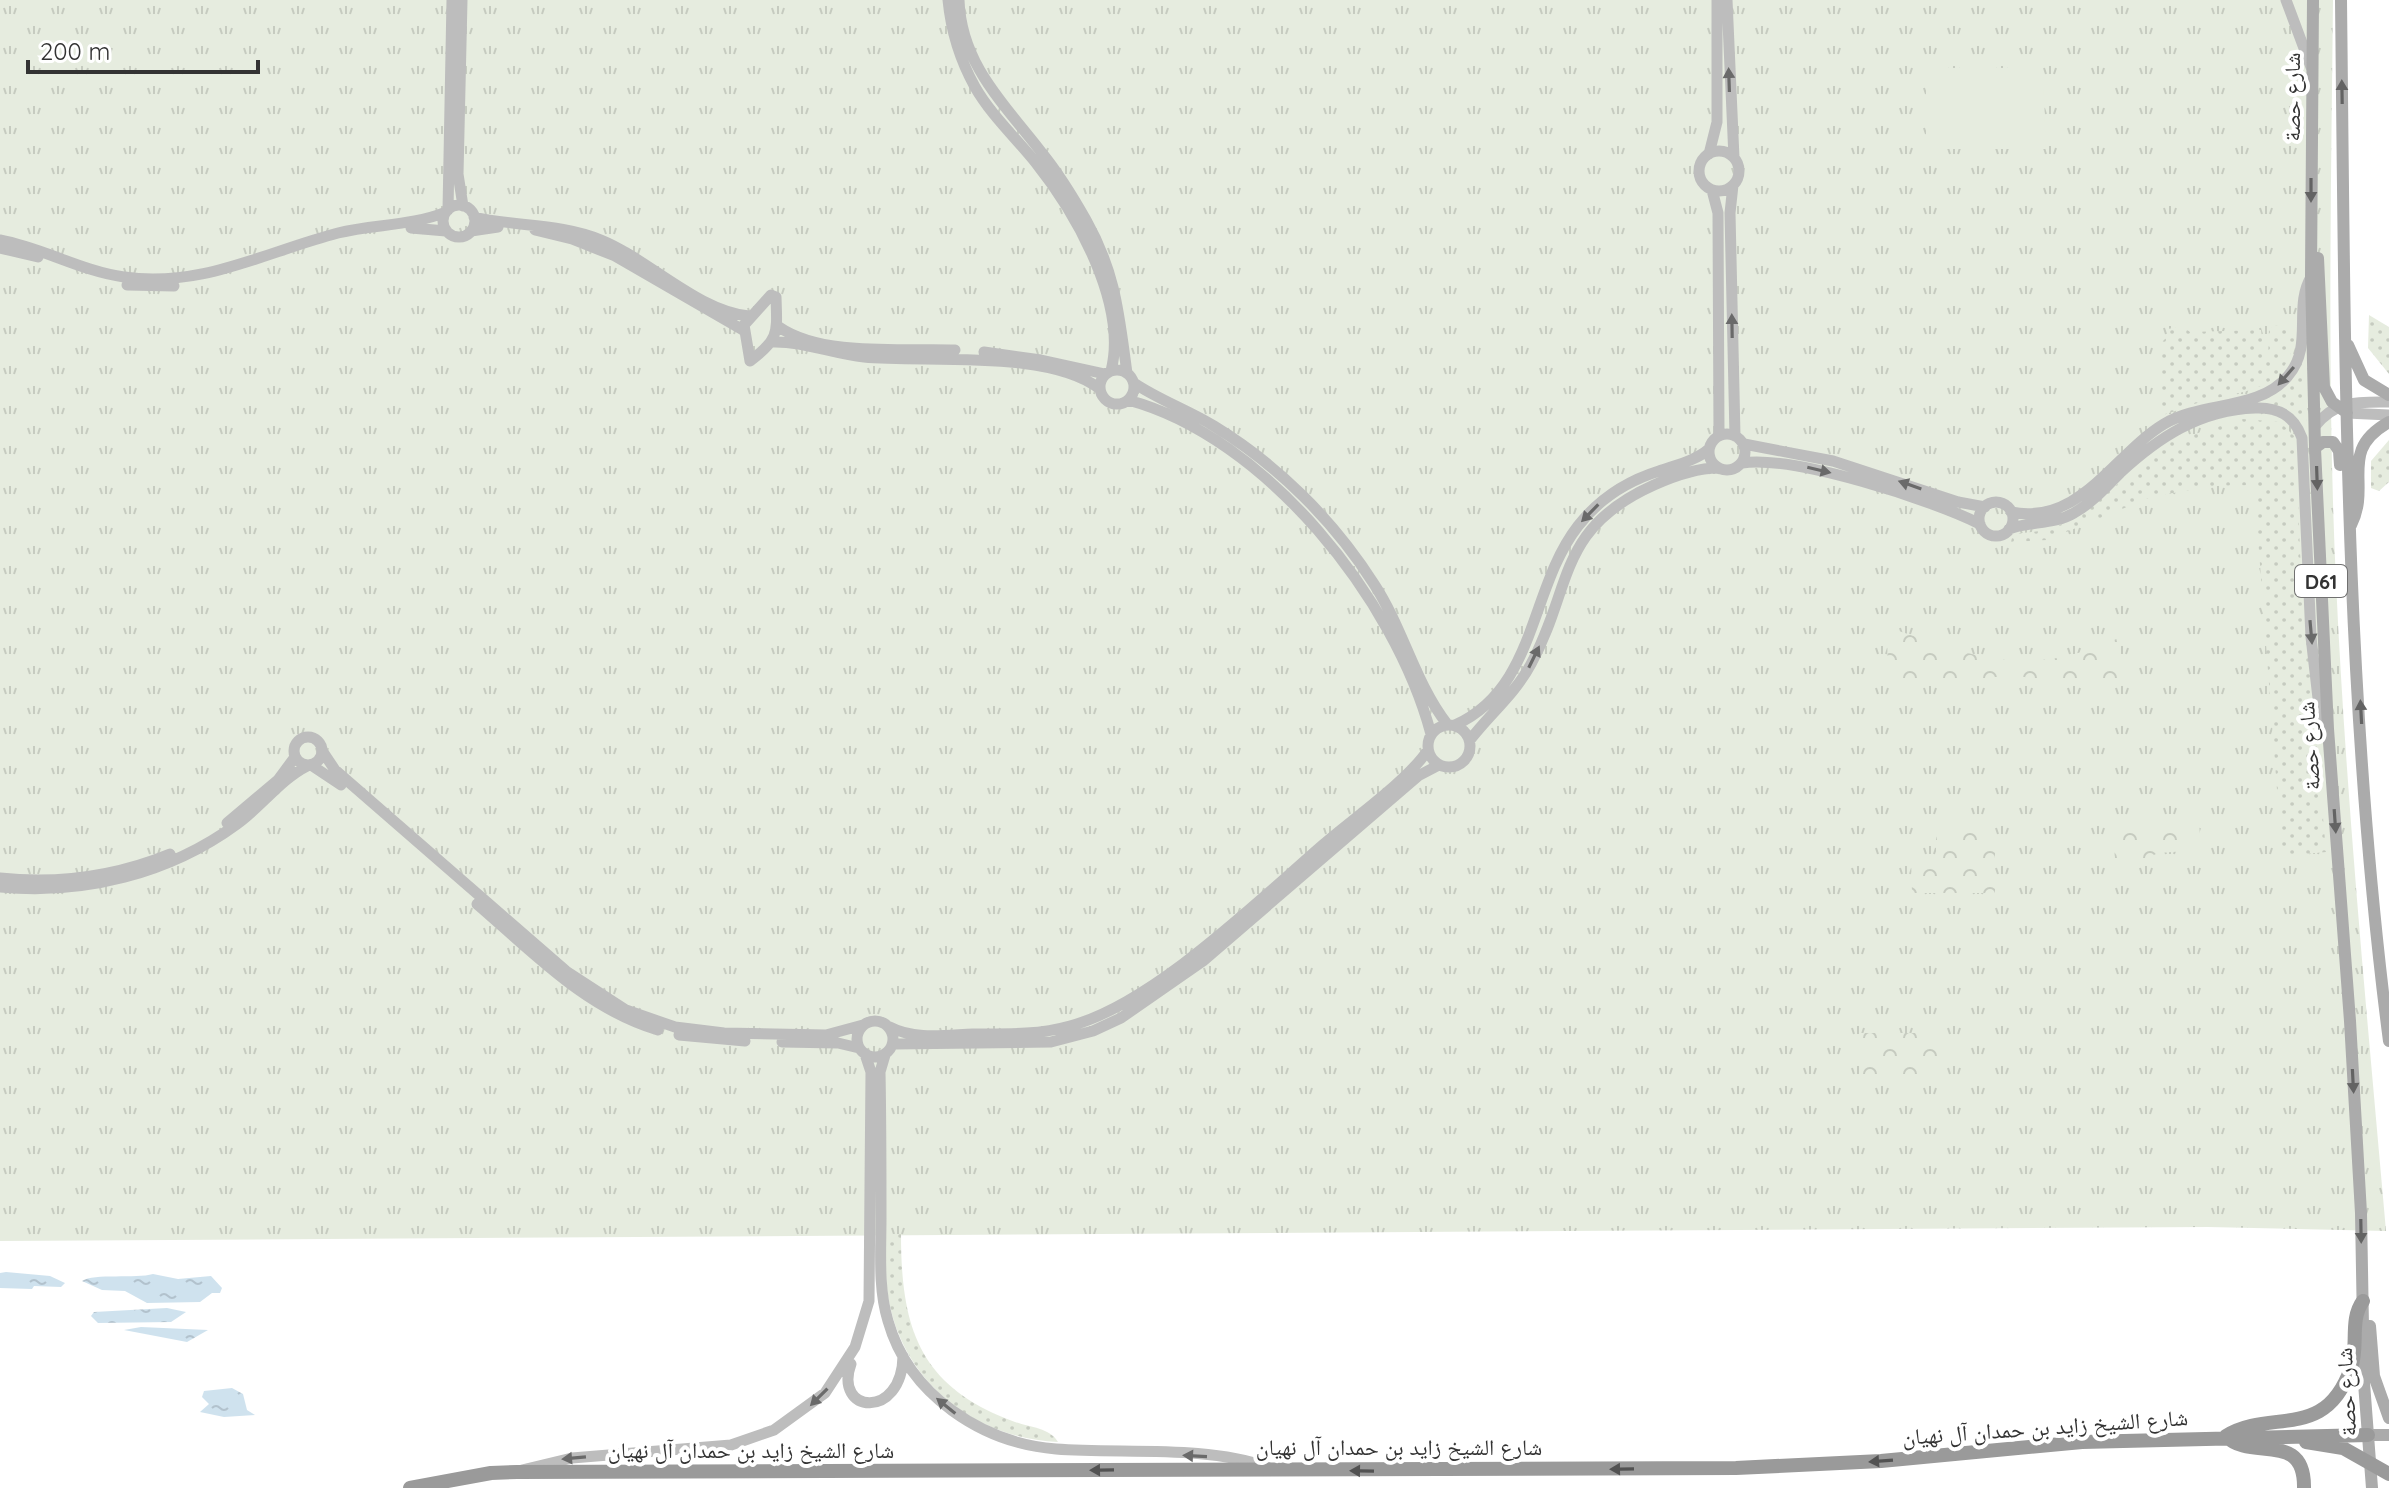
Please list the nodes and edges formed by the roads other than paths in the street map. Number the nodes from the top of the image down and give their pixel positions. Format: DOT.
graph roads {
  1 [pos="452,0"];
  2 [pos="462,0"];
  3 [pos="948,0"];
  4 [pos="959,0"];
  5 [pos="1717,0"];
  6 [pos="1727,0"];
  7 [pos="2286,0"];
  8 [pos="2313,0"];
  9 [pos="2341,0"];
  10 [pos="2312,69"];
  11 [pos="1709,154"];
  12 [pos="1734,158"];
  13 [pos="1733,185"];
  14 [pos="1712,190"];
  15 [pos="463,206"];
  16 [pos="447,211"];
  17 [pos="474,217"];
  18 [pos="2311,227"];
  19 [pos="446,231"];
  20 [pos="471,231"];
  21 [pos="0,240"];
  22 [pos="0,248"];
  23 [pos="2311,276"];
  24 [pos="749,316"];
  25 [pos="779,327"];
  26 [pos="743,330"];
  27 [pos="2345,338"];
  28 [pos="772,342"];
  29 [pos="1108,372"];
  30 [pos="1130,378"];
  31 [pos="1100,389"];
  32 [pos="2389,395"];
  33 [pos="1128,400"];
  34 [pos="2389,402"];
  35 [pos="2343,407"];
  36 [pos="2389,415"];
  37 [pos="2389,422"];
  38 [pos="2315,426"];
  39 [pos="1719,436"];
  40 [pos="1739,440"];
  41 [pos="2315,448"];
  42 [pos="1709,449"];
  43 [pos="1742,463"];
  44 [pos="1718,468"];
  45 [pos="2348,499"];
  46 [pos="1985,507"];
  47 [pos="2011,512"];
  48 [pos="1980,524"];
  49 [pos="2349,527"];
  50 [pos="2009,529"];
  51 [pos="1451,725"];
  52 [pos="2328,729"];
  53 [pos="1431,734"];
  54 [pos="1470,740"];
  55 [pos="1428,750"];
  56 [pos="323,752"];
  57 [pos="295,757"];
  58 [pos="1439,765"];
  59 [pos="309,766"];
  60 [pos="0,878"];
  61 [pos="0,887"];
  62 [pos="863,1025"];
  63 [pos="890,1027"];
  64 [pos="2389,1041"];
  65 [pos="893,1044"];
  66 [pos="862,1051"];
  67 [pos="885,1055"];
  68 [pos="2363,1301"];
  69 [pos="855,1347"];
  70 [pos="903,1356"];
  71 [pos="2389,1418"];
  72 [pos="2368,1435"];
  73 [pos="2389,1435"];
  74 [pos="2226,1436"];
  75 [pos="2266,1436"];
  76 [pos="2370,1461"];
  77 [pos="1272,1469"];
  78 [pos="517,1472"];
  79 [pos="2389,1474"];
  80 [pos="410,1488"];
  81 [pos="2304,1488"];
  82 [pos="2372,1488"];
  1 -- 16 [label="street"];
  2 -- 15 [label="street"];
  3 -- 29 [label="street"];
  4 -- 30 [label="street"];
  5 -- 11 [label="street"];
  12 -- 6 [label="street, one-way"];
  7 -- 10 [label="street"];
  8 -- 10 [label="main road, شارع حصة / D61"];
  27 -- 9 [label="main road, D61, one-way"];
  10 -- 18 [label="main road, شارع حصة / D61, one-way"];
  11 -- 12 [label="street"];
  11 -- 14 [label="street"];
  12 -- 13 [label="street"];
  13 -- 14 [label="street"];
  40 -- 13 [label="street, one-way"];
  14 -- 39 [label="street"];
  15 -- 16 [label="street"];
  15 -- 17 [label="street"];
  16 -- 19 [label="street"];
  16 -- 21 [label="street"];
  17 -- 20 [label="street"];
  17 -- 24 [label="street"];
  18 -- 23 [label="main road, شارع حصة / D61"];
  18 -- 35 [label="main road"];
  19 -- 20 [label="street"];
  19 -- 22 [label="street"];
  20 -- 26 [label="street"];
  23 -- 38 [label="main road, شارع حصة / D61"];
  23 -- 47 [label="street, one-way"];
  24 -- 25 [label="street"];
  24 -- 26 [label="street"];
  25 -- 28 [label="street"];
  25 -- 29 [label="street"];
  26 -- 28 [label="street"];
  27 -- 32 [label="main road"];
  27 -- 35 [label="main road, D61"];
  28 -- 31 [label="street"];
  29 -- 30 [label="street"];
  29 -- 31 [label="street"];
  30 -- 33 [label="street"];
  30 -- 51 [label="street"];
  31 -- 33 [label="street"];
  33 -- 53 [label="street"];
  34 -- 35 [label="street"];
  35 -- 36 [label="street"];
  35 -- 38 [label="street"];
  35 -- 45 [label="main road, D61"];
  37 -- 49 [label="main road"];
  38 -- 41 [label="main road, شارع حصة / D61"];
  39 -- 40 [label="street"];
  39 -- 42 [label="street"];
  40 -- 43 [label="street"];
  46 -- 40 [label="street, one-way"];
  41 -- 45 [label="main road"];
  41 -- 52 [label="main road, شارع حصة / D61, one-way"];
  42 -- 44 [label="street"];
  42 -- 51 [label="street, one-way"];
  43 -- 44 [label="street"];
  43 -- 48 [label="street, one-way"];
  54 -- 44 [label="street, one-way"];
  45 -- 49 [label="main road, D61"];
  46 -- 47 [label="street"];
  46 -- 48 [label="street"];
  47 -- 50 [label="street"];
  48 -- 50 [label="street"];
  64 -- 49 [label="main road, D61, one-way"];
  50 -- 52 [label="street, one-way"];
  51 -- 53 [label="street"];
  51 -- 54 [label="street"];
  52 -- 68 [label="main road, شارع حصة / D61, one-way"];
  53 -- 55 [label="street"];
  54 -- 58 [label="street"];
  55 -- 58 [label="street"];
  55 -- 63 [label="street"];
  56 -- 57 [label="street"];
  56 -- 59 [label="street"];
  56 -- 62 [label="street"];
  57 -- 59 [label="street"];
  57 -- 60 [label="street"];
  58 -- 65 [label="street"];
  59 -- 61 [label="street"];
  59 -- 66 [label="street"];
  62 -- 63 [label="street"];
  62 -- 66 [label="street"];
  63 -- 65 [label="street"];
  65 -- 67 [label="street"];
  66 -- 67 [label="street"];
  66 -- 69 [label="street"];
  67 -- 70 [label="street"];
  68 -- 71 [label="main road"];
  68 -- 72 [label="main road, شارع حصة / D61"];
  68 -- 74 [label="highway"];
  69 -- 70 [label="street"];
  69 -- 78 [label="street, one-way"];
  77 -- 70 [label="street, one-way"];
  72 -- 73 [label="main road, شارع الشيخ زايد بن حمدان آل نهيان"];
  72 -- 75 [label="highway, شارع الشيخ زايد بن حمدان آل نهيان"];
  72 -- 76 [label="main road, شارع حصة / D61"];
  74 -- 75 [label="highway, شارع الشيخ زايد بن حمدان آل نهيان"];
  74 -- 77 [label="highway, شارع الشيخ زايد بن حمدان آل نهيان, one-way"];
  74 -- 81 [label="highway"];
  75 -- 76 [label="highway"];
  76 -- 79 [label="highway"];
  76 -- 82 [label="main road, شارع حصة / D61"];
  77 -- 78 [label="highway, شارع الشيخ زايد بن حمدان آل نهيان, one-way"];
  78 -- 80 [label="highway, شارع الشيخ زايد بن حمدان آل نهيان"];
}
